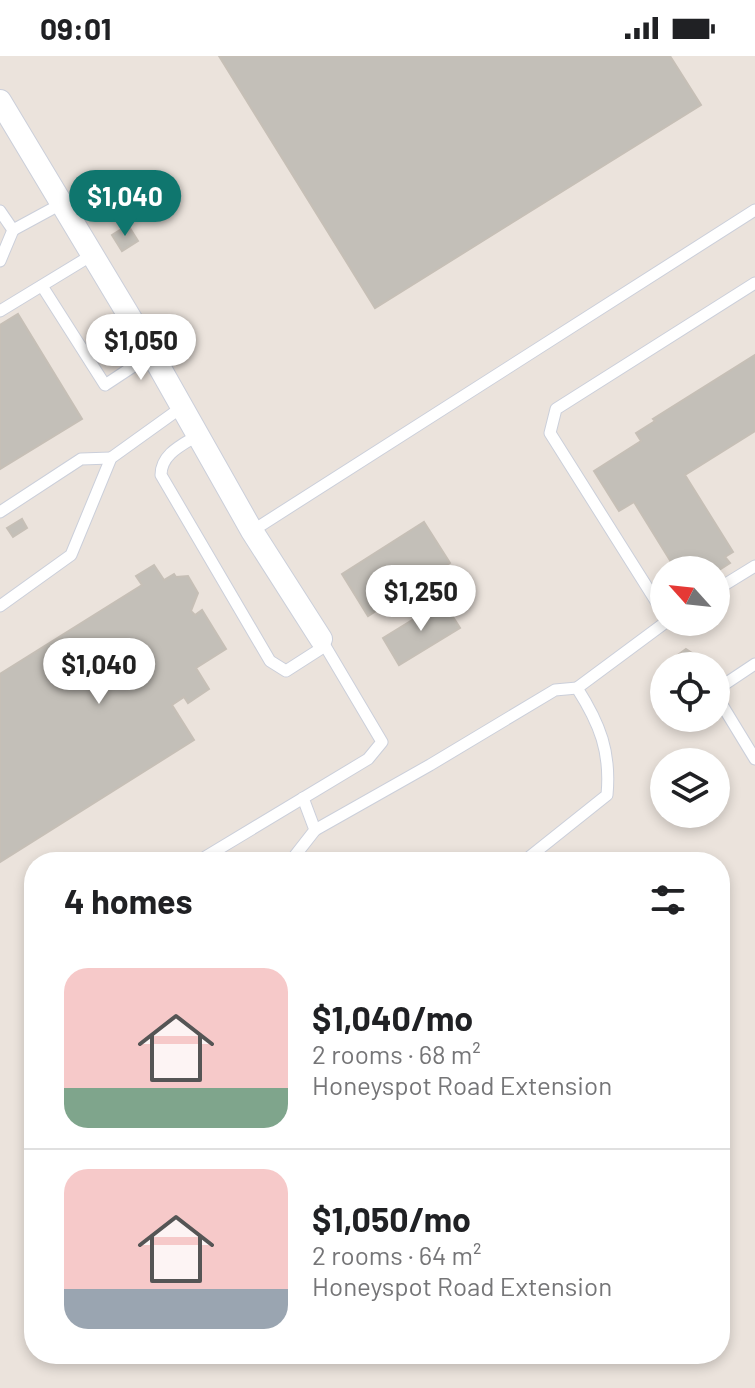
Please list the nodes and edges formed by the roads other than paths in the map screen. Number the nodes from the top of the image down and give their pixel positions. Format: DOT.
graph roads {
  1 [pos="0,101"];
  2 [pos="61,204"];
  3 [pos="755,210"];
  4 [pos="0,211"];
  5 [pos="13,230"];
  6 [pos="92,255"];
  7 [pos="0,261"];
  8 [pos="755,283"];
  9 [pos="42,286"];
  10 [pos="0,311"];
  11 [pos="152,354"];
  12 [pos="182,407"];
  13 [pos="198,435"];
  14 [pos="111,458"];
  15 [pos="0,512"];
  16 [pos="252,531"];
  17 [pos="755,566"];
  18 [pos="730,581"];
  19 [pos="650,592"];
  20 [pos="0,606"];
  21 [pos="650,634"];
  22 [pos="323,642"];
  23 [pos="755,665"];
  24 [pos="730,683"];
  25 [pos="577,688"];
  26 [pos="730,717"];
  27 [pos="755,759"];
  28 [pos="303,798"];
  29 [pos="315,830"];
  30 [pos="214,852"];
  31 [pos="298,852"];
  32 [pos="536,852"];
  1 -- 2 [label="street"];
  2 -- 5 [label="lane"];
  2 -- 6 [label="street"];
  3 -- 16 [label="lane"];
  4 -- 5 [label="lane"];
  5 -- 7 [label="lane"];
  6 -- 9 [label="lane"];
  6 -- 11 [label="street"];
  8 -- 19 [label="lane"];
  9 -- 10 [label="lane"];
  9 -- 11 [label="lane"];
  11 -- 12 [label="street"];
  12 -- 13 [label="street"];
  12 -- 14 [label="lane"];
  13 -- 16 [label="street"];
  13 -- 22 [label="lane"];
  14 -- 15 [label="lane"];
  14 -- 20 [label="lane"];
  16 -- 22 [label="street"];
  17 -- 18 [label="lane"];
  21 -- 25 [label="lane"];
  22 -- 28 [label="lane"];
  23 -- 24 [label="lane"];
  25 -- 29 [label="lane"];
  25 -- 32 [label="lane"];
  26 -- 27 [label="lane"];
  28 -- 29 [label="lane"];
  28 -- 30 [label="lane"];
  29 -- 31 [label="lane"];
}
